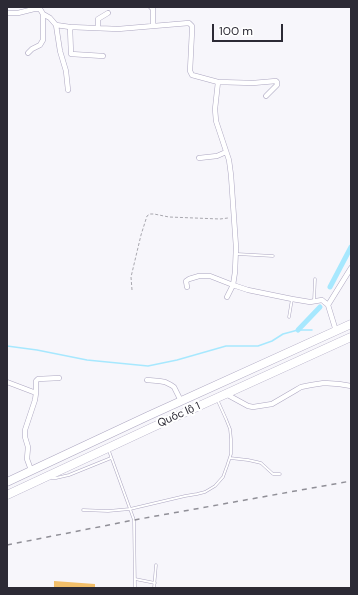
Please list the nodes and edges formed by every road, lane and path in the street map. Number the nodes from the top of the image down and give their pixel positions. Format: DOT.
graph roads {
  1 [pos="152,7"];
  2 [pos="42,10"];
  3 [pos="7,13"];
  4 [pos="108,13"];
  5 [pos="56,25"];
  6 [pos="153,26"];
  7 [pos="70,27"];
  8 [pos="98,28"];
  9 [pos="28,53"];
  10 [pos="103,56"];
  11 [pos="218,82"];
  12 [pos="68,90"];
  13 [pos="266,96"];
  14 [pos="226,152"];
  15 [pos="199,158"];
  16 [pos="233,217"];
  17 [pos="236,254"];
  18 [pos="273,256"];
  19 [pos="351,268"];
  20 [pos="315,279"];
  21 [pos="233,285"];
  22 [pos="186,287"];
  23 [pos="132,290"];
  24 [pos="227,297"];
  25 [pos="292,299"];
  26 [pos="314,302"];
  27 [pos="328,305"];
  28 [pos="289,317"];
  29 [pos="351,324"];
  30 [pos="336,331"];
  31 [pos="351,337"];
  32 [pos="59,378"];
  33 [pos="147,380"];
  34 [pos="7,382"];
  35 [pos="351,386"];
  36 [pos="36,393"];
  37 [pos="226,394"];
  38 [pos="217,398"];
  39 [pos="181,401"];
  40 [pos="148,416"];
  41 [pos="153,427"];
  42 [pos="108,448"];
  43 [pos="111,458"];
  44 [pos="229,458"];
  45 [pos="31,470"];
  46 [pos="280,474"];
  47 [pos="45,477"];
  48 [pos="7,482"];
  49 [pos="7,495"];
  50 [pos="130,509"];
  51 [pos="83,510"];
  52 [pos="156,565"];
  53 [pos="135,579"];
  54 [pos="155,583"];
  55 [pos="135,588"];
  56 [pos="154,588"];
  1 -- 6 [label="street"];
  2 -- 3 [label="street"];
  2 -- 5 [label="street"];
  2 -- 9 [label="street"];
  4 -- 8 [label="street"];
  5 -- 7 [label="street"];
  5 -- 12 [label="street"];
  6 -- 8 [label="street"];
  6 -- 11 [label="street"];
  7 -- 8 [label="street"];
  7 -- 10 [label="street"];
  11 -- 13 [label="street"];
  11 -- 14 [label="street"];
  14 -- 15 [label="street"];
  14 -- 16 [label="street"];
  16 -- 17 [label="street"];
  16 -- 23 [label="path"];
  17 -- 18 [label="lane"];
  17 -- 21 [label="street"];
  19 -- 27 [label="street"];
  20 -- 26 [label="lane"];
  21 -- 22 [label="street"];
  21 -- 24 [label="street"];
  21 -- 25 [label="street"];
  25 -- 26 [label="street"];
  25 -- 28 [label="lane"];
  26 -- 27 [label="street"];
  27 -- 30 [label="street"];
  29 -- 30 [label="highway, Quốc lộ 1"];
  30 -- 39 [label="highway, Quốc lộ 1"];
  31 -- 37 [label="highway, Quốc lộ 1"];
  32 -- 36 [label="street"];
  33 -- 39 [label="street"];
  34 -- 36 [label="street"];
  35 -- 37 [label="street"];
  36 -- 45 [label="street"];
  37 -- 38 [label="highway, Quốc lộ 1"];
  38 -- 41 [label="highway, Quốc lộ 1"];
  38 -- 44 [label="lane"];
  39 -- 40 [label="highway, Quốc lộ 1"];
  40 -- 41 [label="highway"];
  40 -- 45 [label="highway, Quốc lộ 1"];
  41 -- 42 [label="highway, Quốc lộ 1"];
  42 -- 43 [label="lane"];
  42 -- 47 [label="highway, Quốc lộ 1"];
  43 -- 47 [label="lane"];
  43 -- 50 [label="lane"];
  44 -- 46 [label="lane"];
  44 -- 50 [label="lane"];
  45 -- 48 [label="highway, Quốc lộ 1"];
  47 -- 49 [label="highway, Quốc lộ 1"];
  50 -- 51 [label="lane"];
  50 -- 53 [label="lane"];
  52 -- 54 [label="lane"];
  53 -- 54 [label="lane"];
  53 -- 55 [label="lane"];
  54 -- 56 [label="lane"];
}
